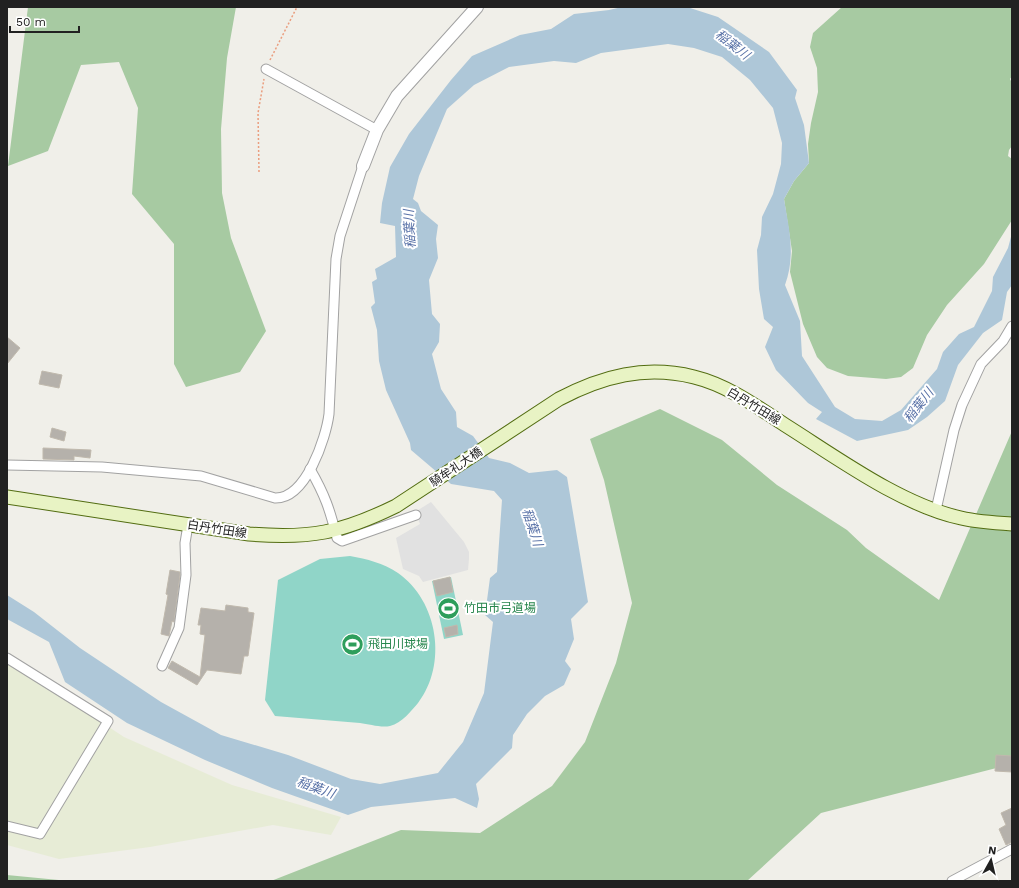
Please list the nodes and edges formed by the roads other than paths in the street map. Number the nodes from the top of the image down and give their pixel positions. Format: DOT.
graph roads {
  1 [pos="475,8"];
  2 [pos="266,69"];
  3 [pos="377,130"];
  4 [pos="363,166"];
  5 [pos="1012,326"];
  6 [pos="492,443"];
  7 [pos="7,466"];
  8 [pos="310,469"];
  9 [pos="419,491"];
  10 [pos="7,497"];
  11 [pos="936,510"];
  12 [pos="416,515"];
  13 [pos="1012,524"];
  14 [pos="188,525"];
  15 [pos="335,531"];
  16 [pos="7,658"];
  17 [pos="162,666"];
  18 [pos="7,826"];
  19 [pos="1012,849"];
  20 [pos="952,881"];
  1 -- 3 [label="street"];
  2 -- 3 [label="street"];
  3 -- 4 [label="street"];
  4 -- 8 [label="street"];
  5 -- 11 [label="street"];
  6 -- 9 [label="main road, 騎牟礼大橋"];
  6 -- 11 [label="main road, 白丹竹田線"];
  7 -- 8 [label="street"];
  8 -- 15 [label="street"];
  9 -- 15 [label="main road, 白丹竹田線"];
  10 -- 14 [label="main road, 白丹竹田線"];
  11 -- 13 [label="main road, 白丹竹田線"];
  12 -- 15 [label="street"];
  14 -- 15 [label="main road, 白丹竹田線"];
  14 -- 17 [label="street"];
  16 -- 18 [label="street"];
  19 -- 20 [label="street"];
}
